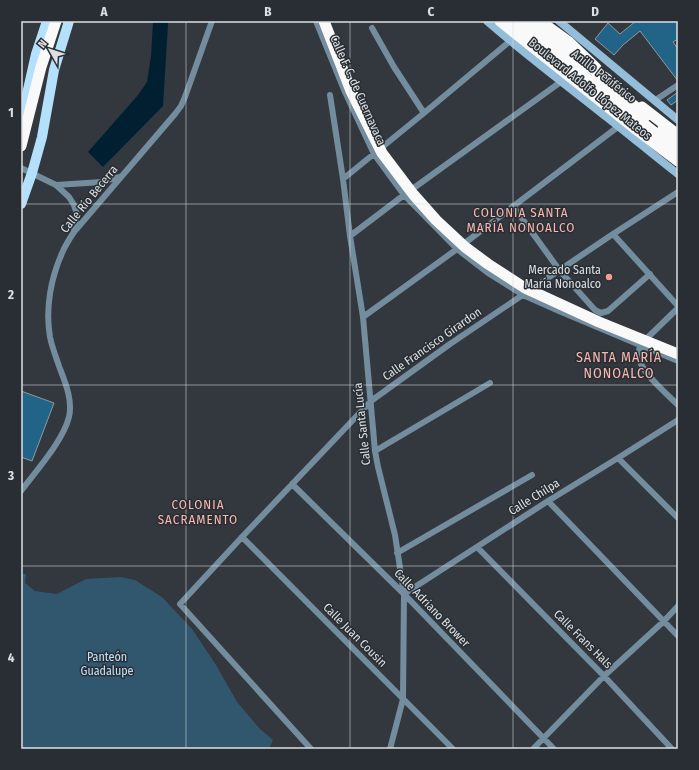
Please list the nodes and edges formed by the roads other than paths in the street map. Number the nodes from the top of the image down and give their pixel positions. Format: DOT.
graph roads {
  1 [pos="47,21"];
  2 [pos="56,21"];
  3 [pos="69,21"];
  4 [pos="212,21"];
  5 [pos="316,21"];
  6 [pos="324,21"];
  7 [pos="487,21"];
  8 [pos="500,21"];
  9 [pos="514,21"];
  10 [pos="526,21"];
  11 [pos="534,21"];
  12 [pos="540,21"];
  13 [pos="559,21"];
  14 [pos="372,28"];
  15 [pos="510,41"];
  16 [pos="607,79"];
  17 [pos="562,81"];
  18 [pos="678,85"];
  19 [pos="330,95"];
  20 [pos="654,101"];
  21 [pos="424,113"];
  22 [pos="678,120"];
  23 [pos="618,126"];
  24 [pos="678,134"];
  25 [pos="678,141"];
  26 [pos="21,147"];
  27 [pos="678,151"];
  28 [pos="374,154"];
  29 [pos="678,161"];
  30 [pos="21,168"];
  31 [pos="32,174"];
  32 [pos="678,174"];
  33 [pos="122,176"];
  34 [pos="343,179"];
  35 [pos="56,185"];
  36 [pos="678,192"];
  37 [pos="404,195"];
  38 [pos="21,204"];
  39 [pos="513,206"];
  40 [pos="74,232"];
  41 [pos="613,234"];
  42 [pos="350,236"];
  43 [pos="457,249"];
  44 [pos="560,271"];
  45 [pos="650,274"];
  46 [pos="523,295"];
  47 [pos="678,307"];
  48 [pos="363,317"];
  49 [pos="640,345"];
  50 [pos="678,354"];
  51 [pos="678,361"];
  52 [pos="490,383"];
  53 [pos="371,401"];
  54 [pos="678,405"];
  55 [pos="678,420"];
  56 [pos="375,451"];
  57 [pos="618,458"];
  58 [pos="532,475"];
  59 [pos="292,484"];
  60 [pos="21,491"];
  61 [pos="548,501"];
  62 [pos="678,518"];
  63 [pos="242,537"];
  64 [pos="476,547"];
  65 [pos="397,553"];
  66 [pos="404,594"];
  67 [pos="678,606"];
  68 [pos="664,621"];
  69 [pos="678,636"];
  70 [pos="604,676"];
  71 [pos="403,699"];
  72 [pos="544,738"];
  73 [pos="312,749"];
  74 [pos="390,749"];
  75 [pos="453,749"];
  76 [pos="533,749"];
  77 [pos="554,749"];
  78 [pos="672,749"];
  1 -- 26 [label="main road"];
  2 -- 26 [label="highway"];
  3 -- 31 [label="main road"];
  4 -- 33 [label="street, Calle Río Becerra"];
  5 -- 28 [label="street, Calle F. C. de Cuernavaca"];
  6 -- 50 [label="highway, bridge"];
  7 -- 15 [label="main road, Boulevard Adolfo López Mateos"];
  8 -- 29 [label="highway"];
  9 -- 27 [label="highway, Anillo Periférico"];
  10 -- 16 [label="highway, bridge"];
  11 -- 25 [label="highway, Anillo Periférico"];
  12 -- 16 [label="highway, bridge"];
  13 -- 20 [label="main road"];
  14 -- 21 [label="street"];
  15 -- 17 [label="main road, Boulevard Adolfo López Mateos"];
  15 -- 21 [label="street"];
  16 -- 24 [label="highway"];
  17 -- 23 [label="main road, Boulevard Adolfo López Mateos"];
  17 -- 37 [label="street"];
  18 -- 20 [label="street"];
  19 -- 34 [label="street, Calle Santa Lucía"];
  20 -- 22 [label="main road"];
  21 -- 28 [label="street"];
  23 -- 32 [label="main road, Boulevard Adolfo López Mateos"];
  23 -- 39 [label="street"];
  28 -- 34 [label="street"];
  28 -- 37 [label="street, Calle F. C. de Cuernavaca"];
  30 -- 31 [label="street"];
  31 -- 35 [label="street"];
  31 -- 38 [label="main road"];
  33 -- 35 [label="street"];
  33 -- 40 [label="street, Calle Río Becerra"];
  34 -- 42 [label="street, Calle Santa Lucía"];
  35 -- 40 [label="street"];
  36 -- 41 [label="street, Calle Francisco Girardon"];
  37 -- 42 [label="street"];
  37 -- 43 [label="street, Calle F. C. de Cuernavaca"];
  39 -- 43 [label="street"];
  39 -- 44 [label="street"];
  40 -- 60 [label="street, Calle Río Becerra"];
  41 -- 44 [label="street, Calle Francisco Girardon"];
  41 -- 45 [label="street"];
  42 -- 48 [label="street, Calle Santa Lucía"];
  43 -- 46 [label="street, Calle F. C. de Cuernavaca"];
  43 -- 48 [label="street"];
  44 -- 45 [label="street"];
  44 -- 46 [label="street, Calle Francisco Girardon"];
  45 -- 47 [label="street"];
  46 -- 49 [label="street, Calle F. C. de Cuernavaca"];
  46 -- 53 [label="street, Calle Francisco Girardon"];
  47 -- 49 [label="street"];
  48 -- 53 [label="street, Calle Santa Lucía"];
  49 -- 51 [label="street, Calle F. C. de Cuernavaca"];
  49 -- 54 [label="street"];
  52 -- 56 [label="street"];
  53 -- 56 [label="street, Calle Santa Lucía"];
  53 -- 59 [label="street, Calle Francisco Girardon"];
  55 -- 57 [label="street, Calle Chilpa"];
  56 -- 65 [label="street, Calle Santa Lucía"];
  57 -- 61 [label="street, Calle Chilpa"];
  57 -- 62 [label="street"];
  58 -- 65 [label="street"];
  59 -- 63 [label="street, Calle Francisco Girardon"];
  59 -- 66 [label="street, Calle Adriano Brower"];
  61 -- 64 [label="street, Calle Chilpa"];
  61 -- 68 [label="street"];
  63 -- 71 [label="street, Calle Juan Cousin"];
  63 -- 73 [label="street, Calle Francisco Girardon"];
  64 -- 66 [label="street, Calle Chilpa"];
  64 -- 70 [label="street, Calle Frans Hals"];
  65 -- 66 [label="street, Calle Santa Lucía"];
  66 -- 71 [label="street, Calle Santa Lucía"];
  66 -- 72 [label="street, Calle Adriano Brower"];
  67 -- 68 [label="street"];
  68 -- 69 [label="street"];
  68 -- 70 [label="street"];
  70 -- 72 [label="street"];
  70 -- 78 [label="street, Calle Frans Hals"];
  71 -- 74 [label="street, Calle Santa Lucía"];
  71 -- 75 [label="street, Calle Juan Cousin"];
  72 -- 76 [label="street"];
  72 -- 77 [label="street, Calle Adriano Brower"];
}
